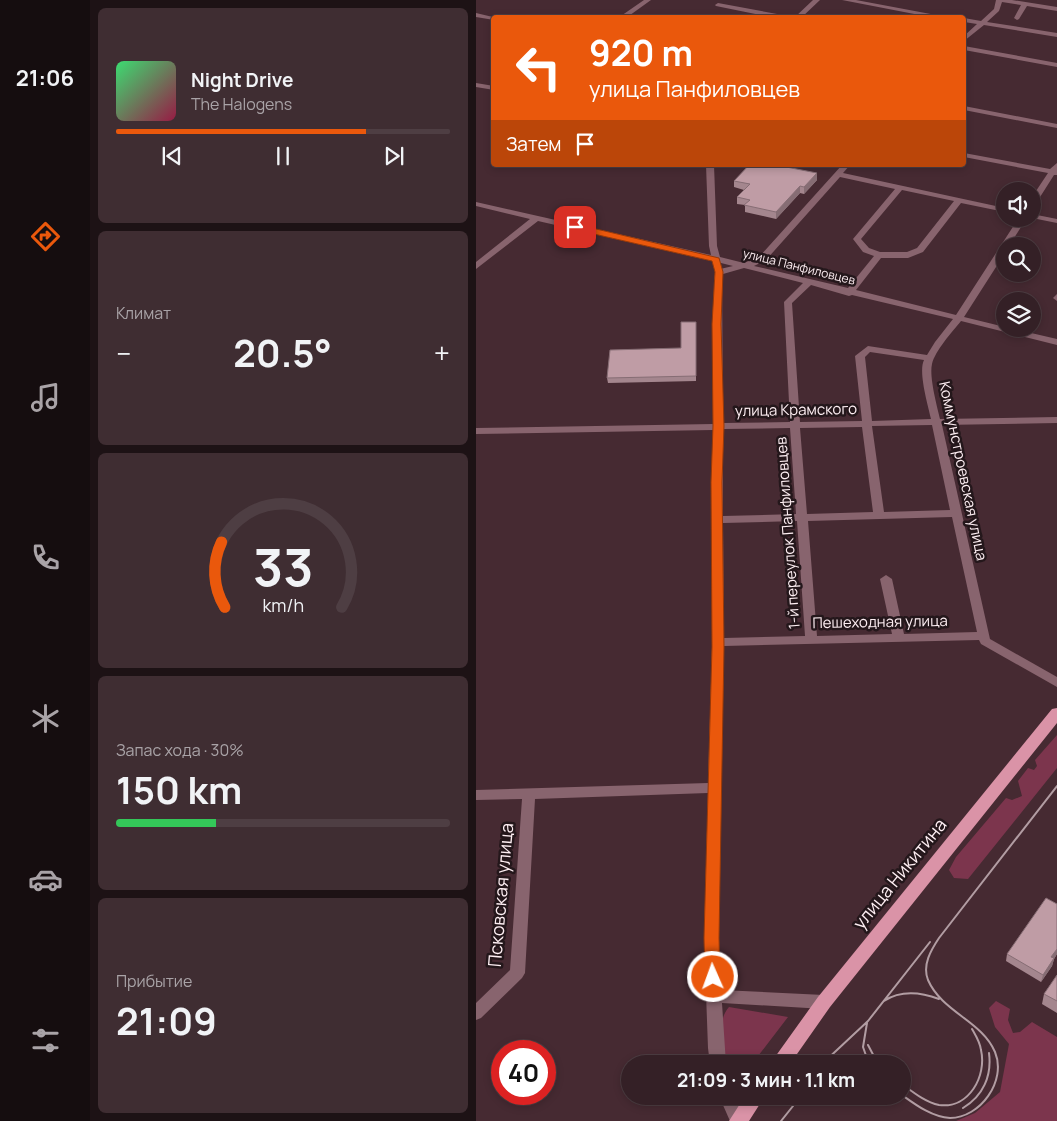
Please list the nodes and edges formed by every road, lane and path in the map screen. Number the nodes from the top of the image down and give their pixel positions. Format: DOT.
graph roads {
  1 [pos="648,0"];
  2 [pos="817,0"];
  3 [pos="845,0"];
  4 [pos="1000,0"];
  5 [pos="1030,3"];
  6 [pos="718,5"];
  7 [pos="1057,9"];
  8 [pos="476,14"];
  9 [pos="627,15"];
  10 [pos="772,15"];
  11 [pos="800,15"];
  12 [pos="932,15"];
  13 [pos="491,17"];
  14 [pos="1017,18"];
  15 [pos="966,20"];
  16 [pos="981,23"];
  17 [pos="1057,35"];
  18 [pos="966,37"];
  19 [pos="966,48"];
  20 [pos="1057,65"];
  21 [pos="476,85"];
  22 [pos="491,88"];
  23 [pos="966,108"];
  24 [pos="1057,126"];
  25 [pos="966,155"];
  26 [pos="710,167"];
  27 [pos="844,167"];
  28 [pos="1055,170"];
  29 [pos="837,174"];
  30 [pos="900,188"];
  31 [pos="1041,190"];
  32 [pos="960,200"];
  33 [pos="476,204"];
  34 [pos="996,208"];
  35 [pos="536,218"];
  36 [pos="1041,218"];
  37 [pos="1057,221"];
  38 [pos="879,255"];
  39 [pos="716,259"];
  40 [pos="996,260"];
  41 [pos="476,266"];
  42 [pos="743,266"];
  43 [pos="719,272"];
  44 [pos="808,283"];
  45 [pos="849,293"];
  46 [pos="958,319"];
  47 [pos="1057,342"];
  48 [pos="930,358"];
  49 [pos="1057,420"];
  50 [pos="937,422"];
  51 [pos="867,424"];
  52 [pos="718,426"];
  53 [pos="795,426"];
  54 [pos="476,431"];
  55 [pos="957,513"];
  56 [pos="880,516"];
  57 [pos="803,518"];
  58 [pos="717,520"];
  59 [pos="886,579"];
  60 [pos="984,636"];
  61 [pos="899,638"];
  62 [pos="812,640"];
  63 [pos="718,642"];
  64 [pos="1057,683"];
  65 [pos="1057,713"];
  66 [pos="715,788"];
  67 [pos="529,794"];
  68 [pos="476,795"];
  69 [pos="713,996"];
  70 [pos="824,1002"];
  71 [pos="476,1013"];
  72 [pos="717,1055"];
  73 [pos="786,1055"];
  74 [pos="731,1105"];
  75 [pos="750,1105"];
  76 [pos="739,1121"];
  1 -- 9 [label="street"];
  2 -- 11 [label="street"];
  3 -- 12 [label="street"];
  4 -- 5 [label="street"];
  4 -- 16 [label="street"];
  5 -- 7 [label="street"];
  5 -- 14 [label="street"];
  6 -- 10 [label="street"];
  8 -- 13 [label="street"];
  15 -- 16 [label="street"];
  16 -- 17 [label="street"];
  16 -- 18 [label="street"];
  19 -- 20 [label="street"];
  21 -- 22 [label="street"];
  23 -- 24 [label="street"];
  25 -- 28 [label="street"];
  26 -- 39 [label="street"];
  27 -- 29 [label="street"];
  28 -- 31 [label="street"];
  29 -- 30 [label="street"];
  29 -- 42 [label="street"];
  30 -- 32 [label="street"];
  30 -- 38 [label="street"];
  32 -- 34 [label="street"];
  32 -- 38 [label="street"];
  33 -- 35 [label="street, улица Панфиловцев"];
  35 -- 39 [label="street, улица Панфиловцев"];
  35 -- 41 [label="street"];
  36 -- 37 [label="street"];
  38 -- 45 [label="street"];
  39 -- 42 [label="street, улица Панфиловцев"];
  39 -- 43 [label="street"];
  40 -- 46 [label="street, Коммунстроевская улица"];
  42 -- 43 [label="street"];
  42 -- 44 [label="street, улица Панфиловцев"];
  43 -- 52 [label="street"];
  44 -- 45 [label="street, улица Панфиловцев"];
  44 -- 53 [label="street, 1-й переулок Панфиловцев"];
  45 -- 46 [label="street, улица Панфиловцев"];
  46 -- 47 [label="street, улица Панфиловцев"];
  46 -- 48 [label="street, Коммунстроевская улица"];
  48 -- 50 [label="street, Коммунстроевская улица"];
  48 -- 51 [label="street"];
  49 -- 50 [label="street, улица Крамского"];
  50 -- 51 [label="street, улица Крамского"];
  50 -- 55 [label="street, Коммунстроевская улица"];
  51 -- 53 [label="street, улица Крамского"];
  51 -- 56 [label="street"];
  52 -- 53 [label="street, улица Крамского"];
  52 -- 54 [label="street, улица Крамского"];
  52 -- 58 [label="street"];
  53 -- 57 [label="street, 1-й переулок Панфиловцев"];
  55 -- 56 [label="street"];
  55 -- 60 [label="street, Коммунстроевская улица"];
  56 -- 57 [label="street"];
  57 -- 58 [label="street"];
  57 -- 62 [label="street, 1-й переулок Панфиловцев"];
  58 -- 63 [label="street"];
  59 -- 61 [label="street"];
  60 -- 61 [label="street, Пешеходная улица"];
  60 -- 64 [label="street"];
  61 -- 62 [label="street, Пешеходная улица"];
  62 -- 63 [label="street, Пешеходная улица"];
  63 -- 66 [label="street"];
  65 -- 70 [label="main road, улица Никитина"];
  66 -- 67 [label="street"];
  66 -- 69 [label="street"];
  67 -- 68 [label="street"];
  67 -- 71 [label="street, Псковская улица"];
  69 -- 70 [label="street"];
  69 -- 72 [label="street"];
  70 -- 73 [label="main road, улица Никитина"];
  74 -- 76 [label="street"];
  75 -- 76 [label="main road"];
}
